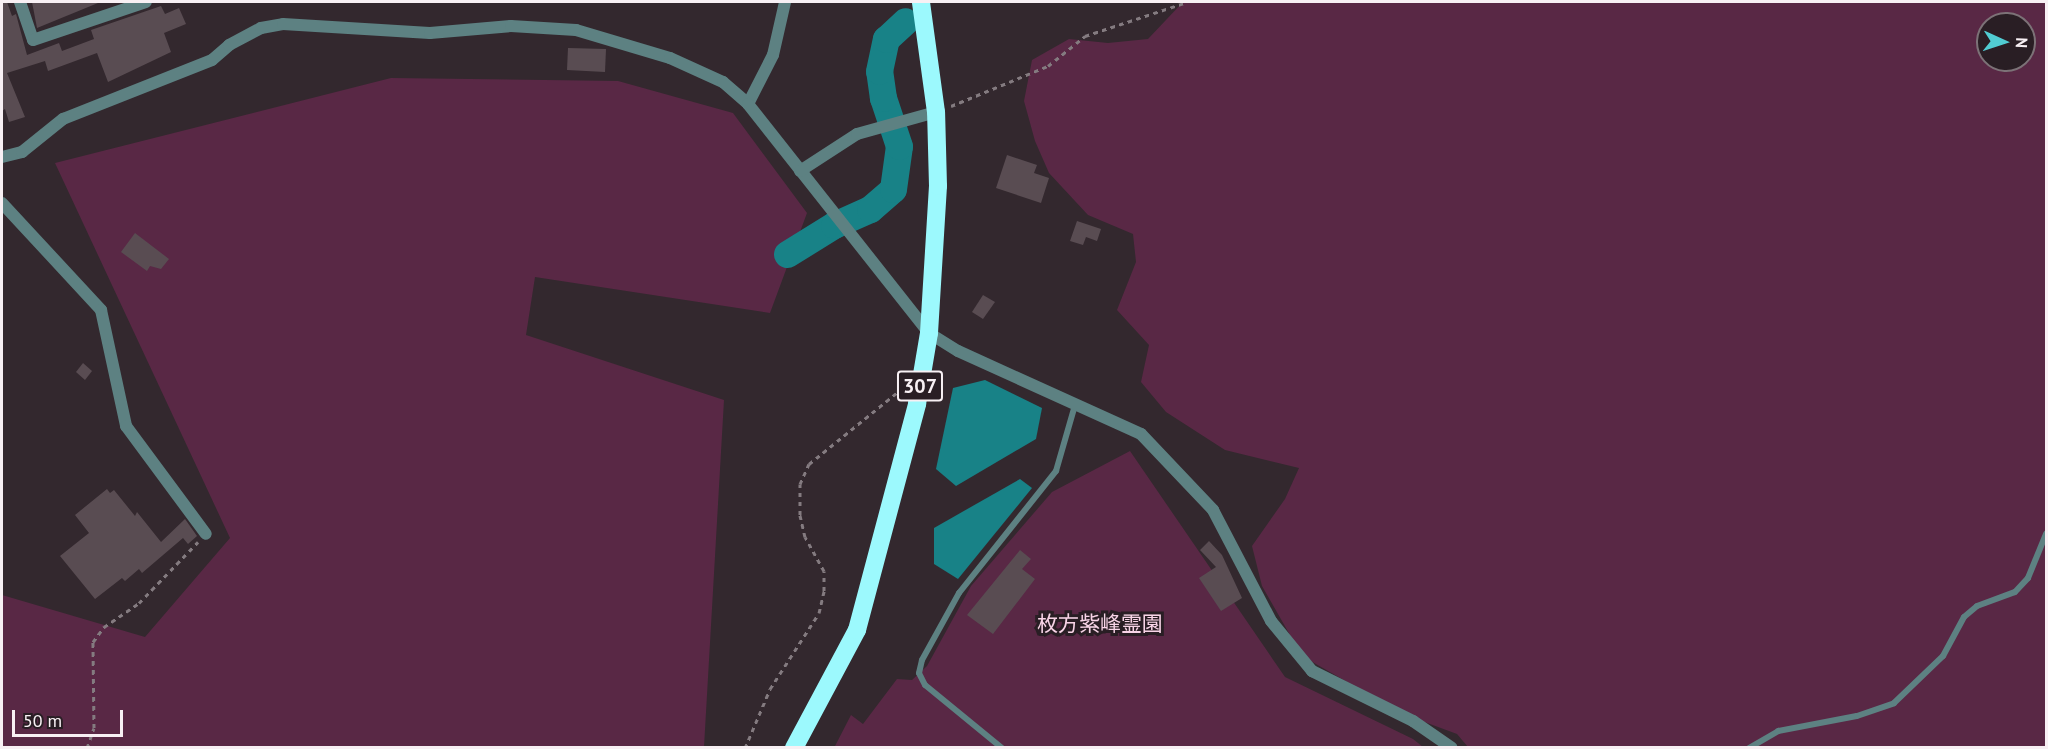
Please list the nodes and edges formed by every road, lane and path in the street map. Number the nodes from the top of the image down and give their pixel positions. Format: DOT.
graph roads {
  1 [pos="20,2"];
  2 [pos="146,2"];
  3 [pos="785,2"];
  4 [pos="921,2"];
  5 [pos="1187,2"];
  6 [pos="748,104"];
  7 [pos="936,112"];
  8 [pos="2,157"];
  9 [pos="800,171"];
  10 [pos="2,202"];
  11 [pos="929,333"];
  12 [pos="922,371"];
  13 [pos="1075,405"];
  14 [pos="206,534"];
  15 [pos="2046,534"];
  16 [pos="87,747"];
  17 [pos="745,747"];
  18 [pos="794,747"];
  19 [pos="1002,747"];
  20 [pos="1452,747"];
  21 [pos="1749,747"];
  1 -- 2 [label="street"];
  3 -- 6 [label="street"];
  4 -- 7 [label="highway, 307"];
  5 -- 7 [label="path"];
  6 -- 8 [label="street"];
  6 -- 9 [label="street"];
  7 -- 9 [label="street"];
  7 -- 11 [label="highway, 307"];
  9 -- 11 [label="street"];
  10 -- 14 [label="street"];
  11 -- 12 [label="highway, 307"];
  11 -- 13 [label="street"];
  12 -- 17 [label="path"];
  12 -- 18 [label="highway, 307"];
  13 -- 19 [label="lane"];
  13 -- 20 [label="street"];
  14 -- 16 [label="path"];
  15 -- 21 [label="lane"];
}
